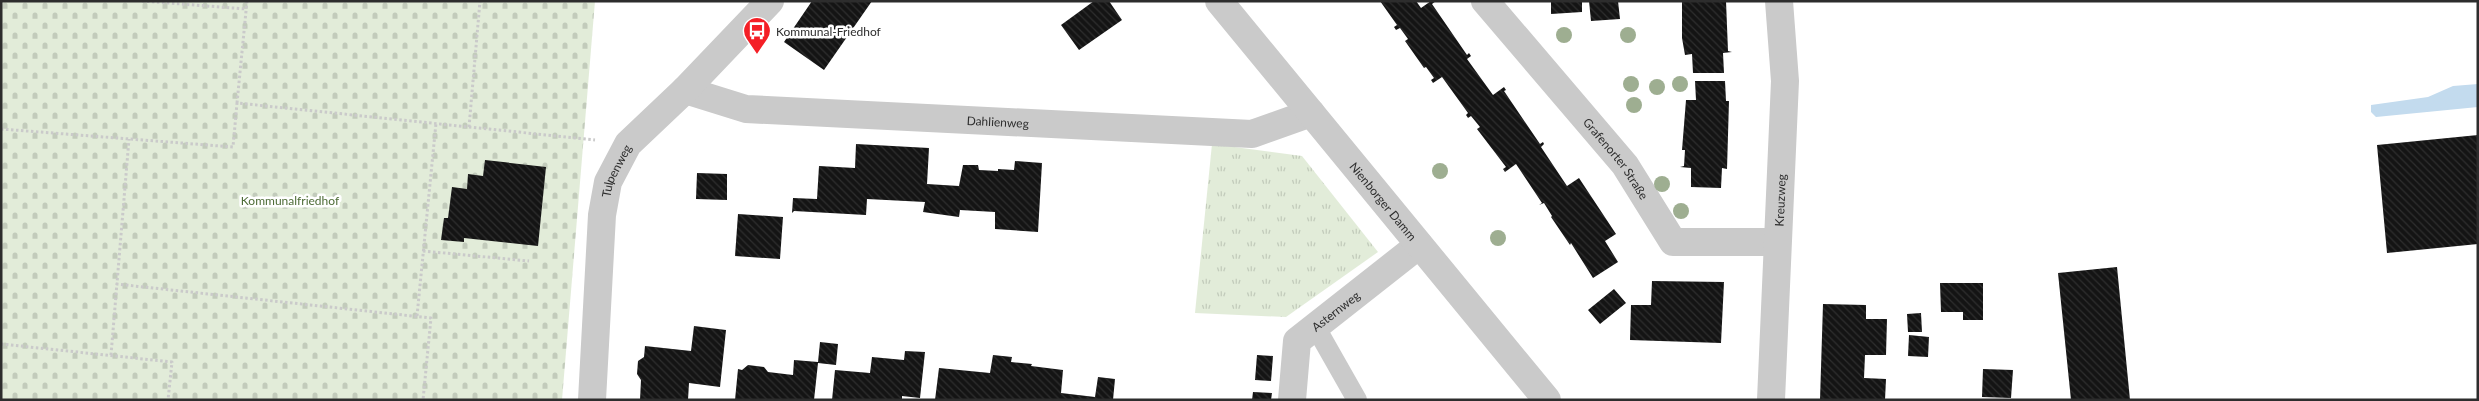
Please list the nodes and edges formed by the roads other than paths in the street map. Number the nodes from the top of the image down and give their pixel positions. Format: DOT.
graph roads {
  1 [pos="770,1"];
  2 [pos="1220,1"];
  3 [pos="1485,1"];
  4 [pos="1779,1"];
  5 [pos="685,90"];
  6 [pos="1311,113"];
  7 [pos="1777,242"];
  8 [pos="1419,245"];
  9 [pos="1315,326"];
  10 [pos="592,400"];
  11 [pos="1292,400"];
  12 [pos="1357,400"];
  13 [pos="1547,400"];
  14 [pos="1771,400"];
  1 -- 5 [label="street, Tulpenweg"];
  2 -- 6 [label="street, Nienborger Damm"];
  3 -- 7 [label="street, Grafenorter Straße"];
  4 -- 7 [label="street, Kreuzweg"];
  5 -- 6 [label="street, Dahlienweg"];
  5 -- 10 [label="street, Tulpenweg"];
  6 -- 8 [label="street, Nienborger Damm"];
  7 -- 14 [label="street, Kreuzweg"];
  8 -- 9 [label="street, Asternweg"];
  8 -- 13 [label="street, Nienborger Damm"];
  9 -- 11 [label="street, Asternweg"];
  9 -- 12 [label="lane"];
}
